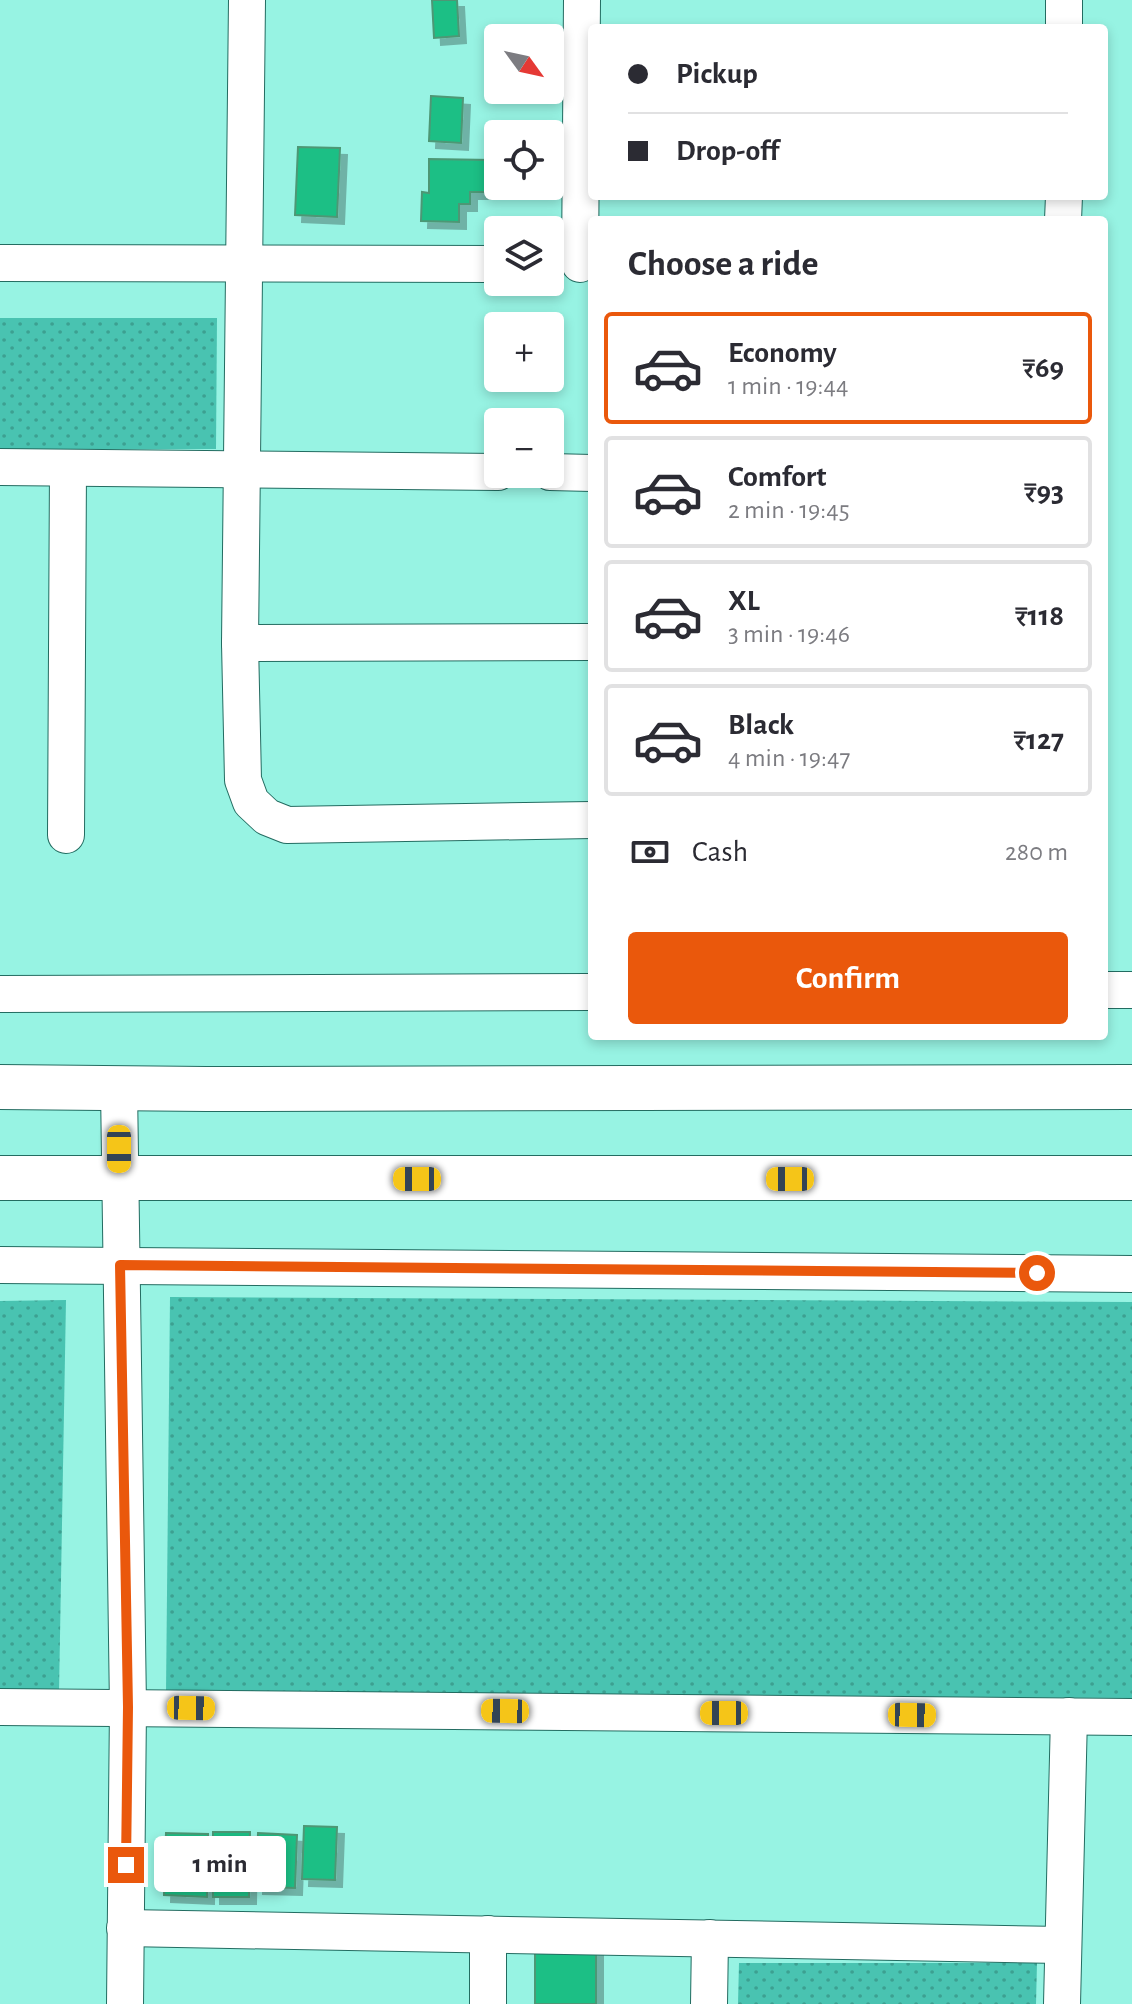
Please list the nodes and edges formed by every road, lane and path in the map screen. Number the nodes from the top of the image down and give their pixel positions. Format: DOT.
graph roads {
  1 [pos="247,0"];
  2 [pos="582,0"];
  3 [pos="1064,0"];
  4 [pos="1064,24"];
  5 [pos="0,263"];
  6 [pos="244,263"];
  7 [pos="484,264"];
  8 [pos="574,264"];
  9 [pos="0,467"];
  10 [pos="68,468"];
  11 [pos="241,470"];
  12 [pos="484,472"];
  13 [pos="564,472"];
  14 [pos="588,473"];
  15 [pos="588,642"];
  16 [pos="240,643"];
  17 [pos="588,820"];
  18 [pos="66,835"];
  19 [pos="1108,990"];
  20 [pos="1132,990"];
  21 [pos="588,992"];
  22 [pos="0,994"];
  23 [pos="0,1087"];
  24 [pos="1132,1087"];
  25 [pos="119,1088"];
  26 [pos="0,1178"];
  27 [pos="1132,1178"];
  28 [pos="119,1179"];
  29 [pos="0,1265"];
  30 [pos="120,1265"];
  31 [pos="1132,1274"];
  32 [pos="0,1707"];
  33 [pos="128,1707"];
  34 [pos="1069,1716"];
  35 [pos="1132,1717"];
  36 [pos="125,1928"];
  37 [pos="488,1934"];
  38 [pos="710,1938"];
  39 [pos="1062,1945"];
  40 [pos="125,2004"];
  41 [pos="488,2004"];
  42 [pos="709,2004"];
  43 [pos="1062,2004"];
  1 -- 6 [label="street"];
  2 -- 8 [label="street"];
  3 -- 4 [label="street"];
  5 -- 6 [label="street"];
  6 -- 7 [label="street"];
  6 -- 11 [label="street"];
  9 -- 10 [label="street"];
  10 -- 11 [label="street"];
  10 -- 18 [label="street"];
  11 -- 12 [label="street"];
  11 -- 16 [label="street"];
  13 -- 14 [label="street"];
  15 -- 16 [label="street"];
  16 -- 17 [label="street"];
  19 -- 20 [label="street"];
  21 -- 22 [label="street"];
  23 -- 25 [label="street"];
  24 -- 25 [label="street"];
  25 -- 28 [label="street"];
  26 -- 28 [label="street"];
  27 -- 28 [label="street"];
  28 -- 30 [label="street"];
  29 -- 30 [label="street"];
  30 -- 31 [label="street"];
  30 -- 33 [label="street"];
  32 -- 33 [label="street"];
  33 -- 34 [label="street"];
  33 -- 36 [label="street"];
  34 -- 35 [label="street"];
  34 -- 39 [label="street"];
  36 -- 37 [label="street"];
  36 -- 40 [label="street"];
  37 -- 38 [label="street"];
  37 -- 41 [label="street"];
  38 -- 39 [label="street"];
  38 -- 42 [label="street"];
  39 -- 43 [label="street"];
}
